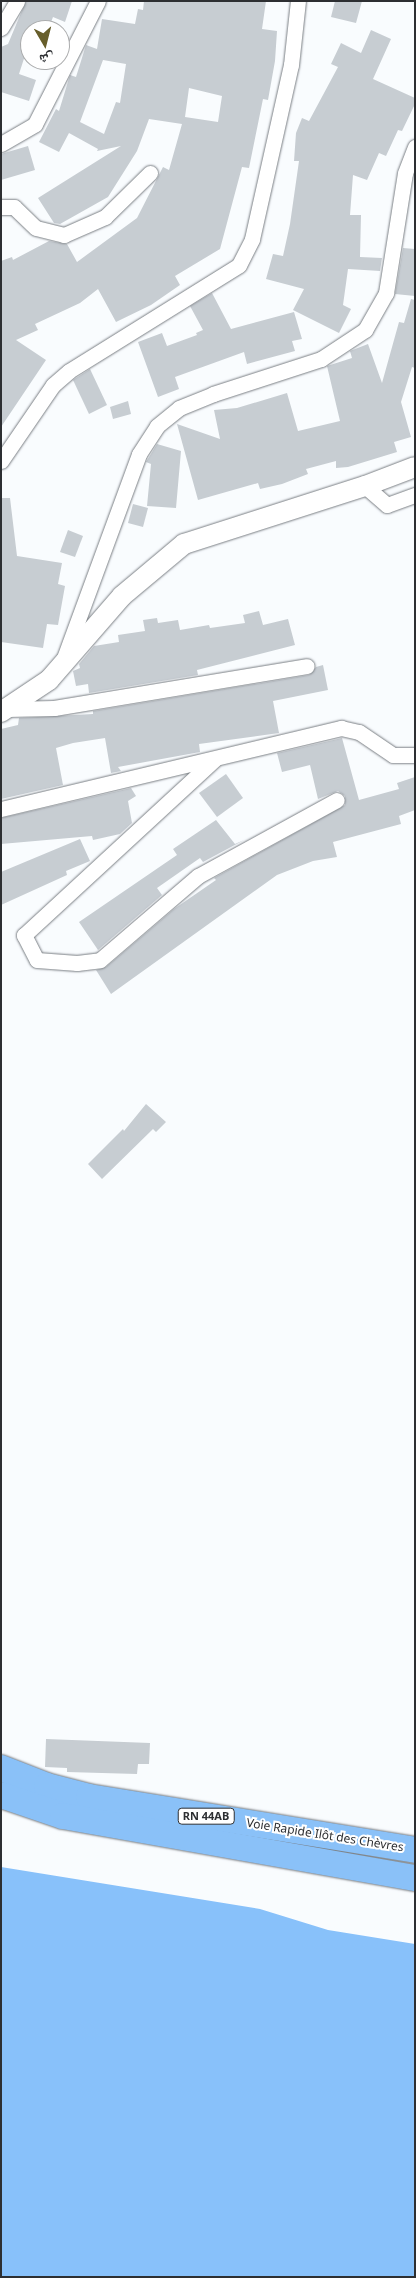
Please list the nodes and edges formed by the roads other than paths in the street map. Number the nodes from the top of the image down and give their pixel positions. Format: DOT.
graph roads {
  1 [pos="18,1"];
  2 [pos="98,1"];
  3 [pos="298,1"];
  4 [pos="1,28"];
  5 [pos="1,144"];
  6 [pos="415,147"];
  7 [pos="150,173"];
  8 [pos="1,207"];
  9 [pos="1,461"];
  10 [pos="415,467"];
  11 [pos="365,486"];
  12 [pos="415,495"];
  13 [pos="61,666"];
  14 [pos="307,666"];
  15 [pos="4,710"];
  16 [pos="415,755"];
  17 [pos="215,759"];
  18 [pos="337,800"];
  19 [pos="1,809"];
  20 [pos="1,1768"];
  21 [pos="1,1795"];
  22 [pos="415,1850"];
  23 [pos="415,1878"];
  1 -- 4 [label="street"];
  2 -- 5 [label="street"];
  3 -- 9 [label="street"];
  6 -- 13 [label="street"];
  7 -- 8 [label="street"];
  10 -- 11 [label="street"];
  11 -- 12 [label="street"];
  11 -- 13 [label="street"];
  13 -- 15 [label="street"];
  14 -- 15 [label="street"];
  16 -- 17 [label="street"];
  17 -- 18 [label="street"];
  17 -- 19 [label="street"];
  20 -- 22 [label="highway, Voie Rapide Ilôt des Chèvres / RN 44AB"];
  21 -- 23 [label="highway, Voie Rapide Ilôt des Chèvres / RN 44AB"];
}
